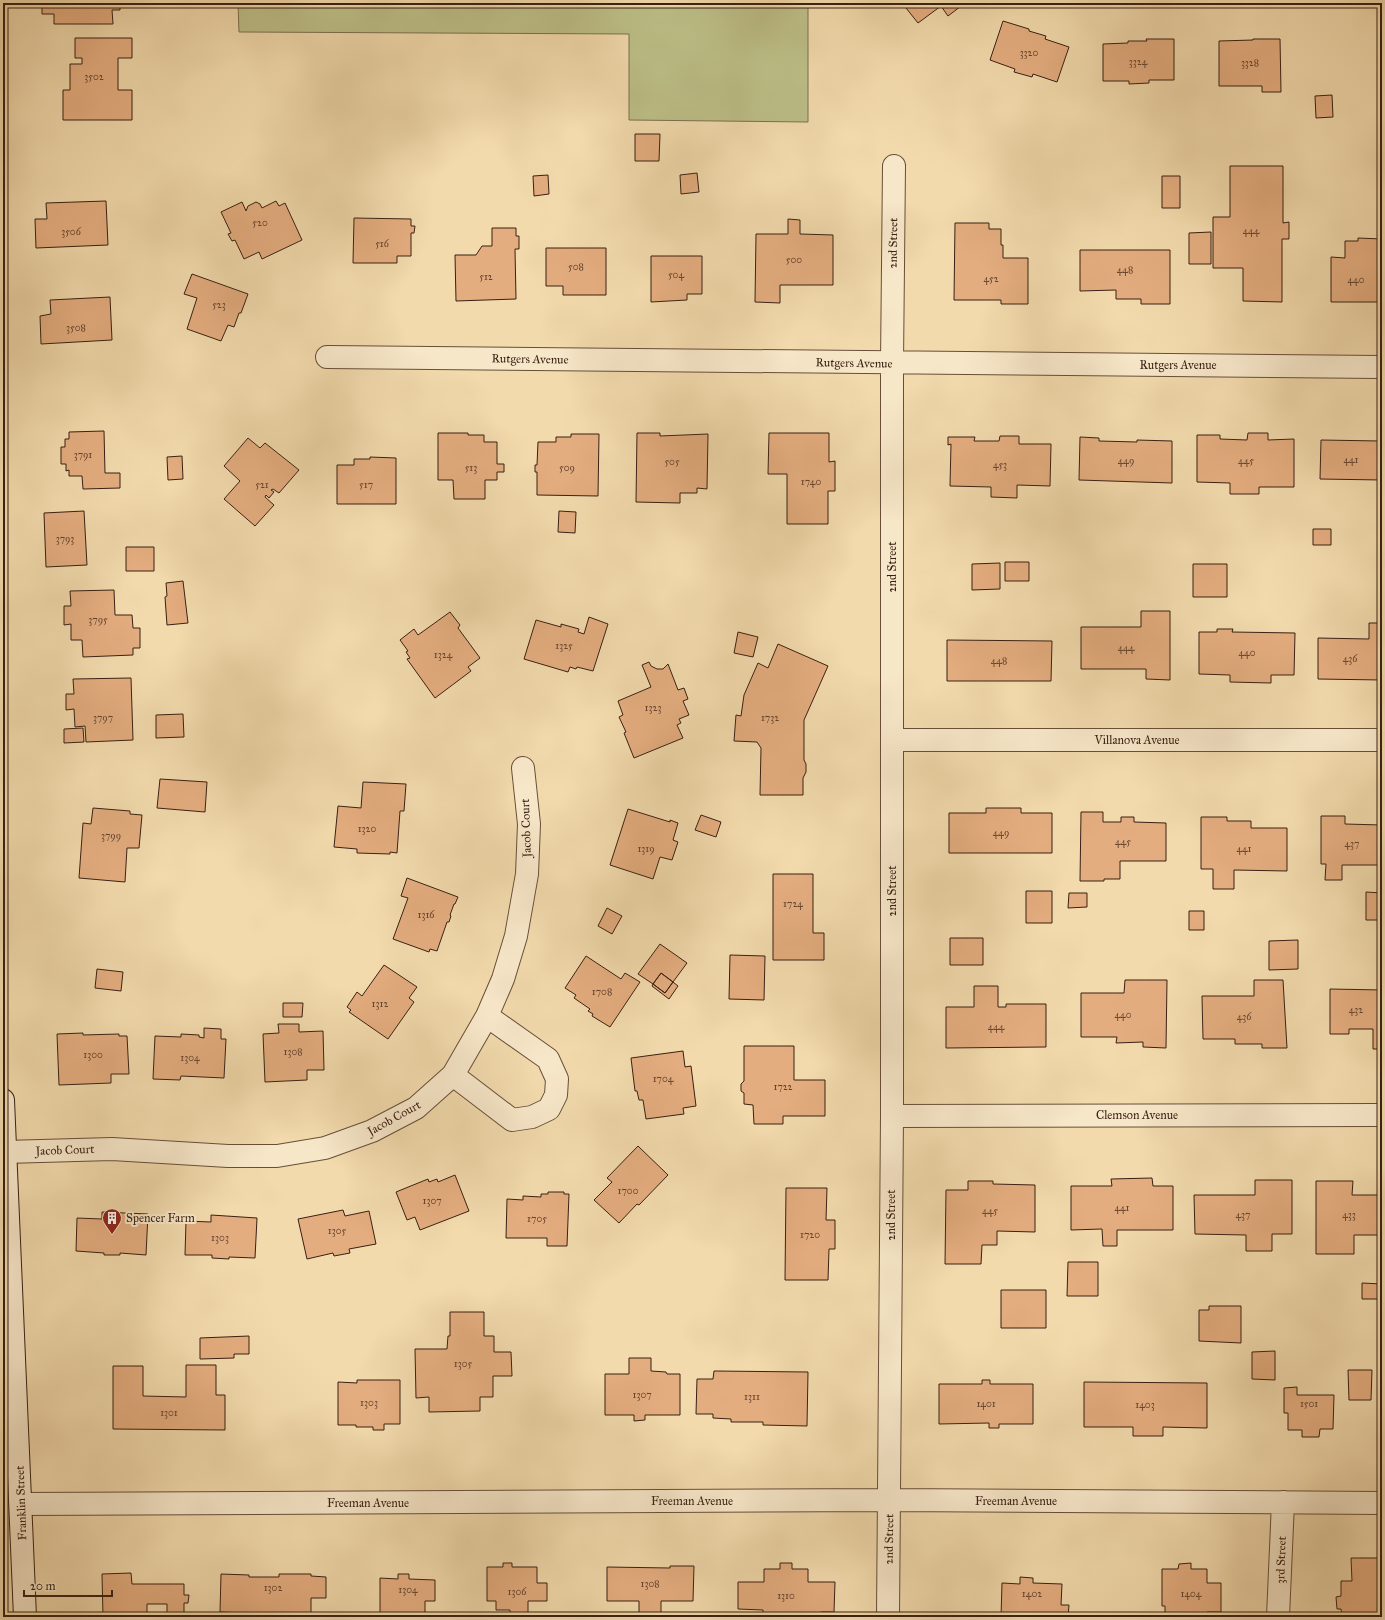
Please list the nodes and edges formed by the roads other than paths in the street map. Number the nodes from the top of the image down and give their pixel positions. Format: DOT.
graph roads {
  1 [pos="894,166"];
  2 [pos="327,357"];
  3 [pos="892,363"];
  4 [pos="1382,367"];
  5 [pos="892,740"];
  6 [pos="1382,740"];
  7 [pos="523,768"];
  8 [pos="487,1016"];
  9 [pos="453,1075"];
  10 [pos="3,1100"];
  11 [pos="1382,1115"];
  12 [pos="892,1116"];
  13 [pos="5,1152"];
  14 [pos="890,1500"];
  15 [pos="1283,1502"];
  16 [pos="1382,1503"];
  17 [pos="12,1504"];
  18 [pos="25,1617"];
  19 [pos="888,1617"];
  20 [pos="1278,1617"];
  1 -- 3 [label="street, 2nd Street"];
  2 -- 3 [label="street, Rutgers Avenue"];
  3 -- 4 [label="street, Rutgers Avenue"];
  3 -- 5 [label="street, 2nd Street"];
  5 -- 6 [label="street, Villanova Avenue"];
  5 -- 12 [label="street, 2nd Street"];
  7 -- 8 [label="street, Jacob Court"];
  8 -- 9 [label="street, Jacob Court"];
  8 -- 9 [label="street"];
  9 -- 13 [label="street, Jacob Court"];
  10 -- 13 [label="street, Franklin Street"];
  11 -- 12 [label="street, Clemson Avenue"];
  12 -- 14 [label="street, 2nd Street"];
  13 -- 17 [label="street, Franklin Street"];
  14 -- 15 [label="street, Freeman Avenue"];
  14 -- 17 [label="street, Freeman Avenue"];
  14 -- 19 [label="street, 2nd Street"];
  15 -- 16 [label="street, Freeman Avenue"];
  15 -- 20 [label="street, 3rd Street"];
  17 -- 18 [label="street, Franklin Street"];
}
